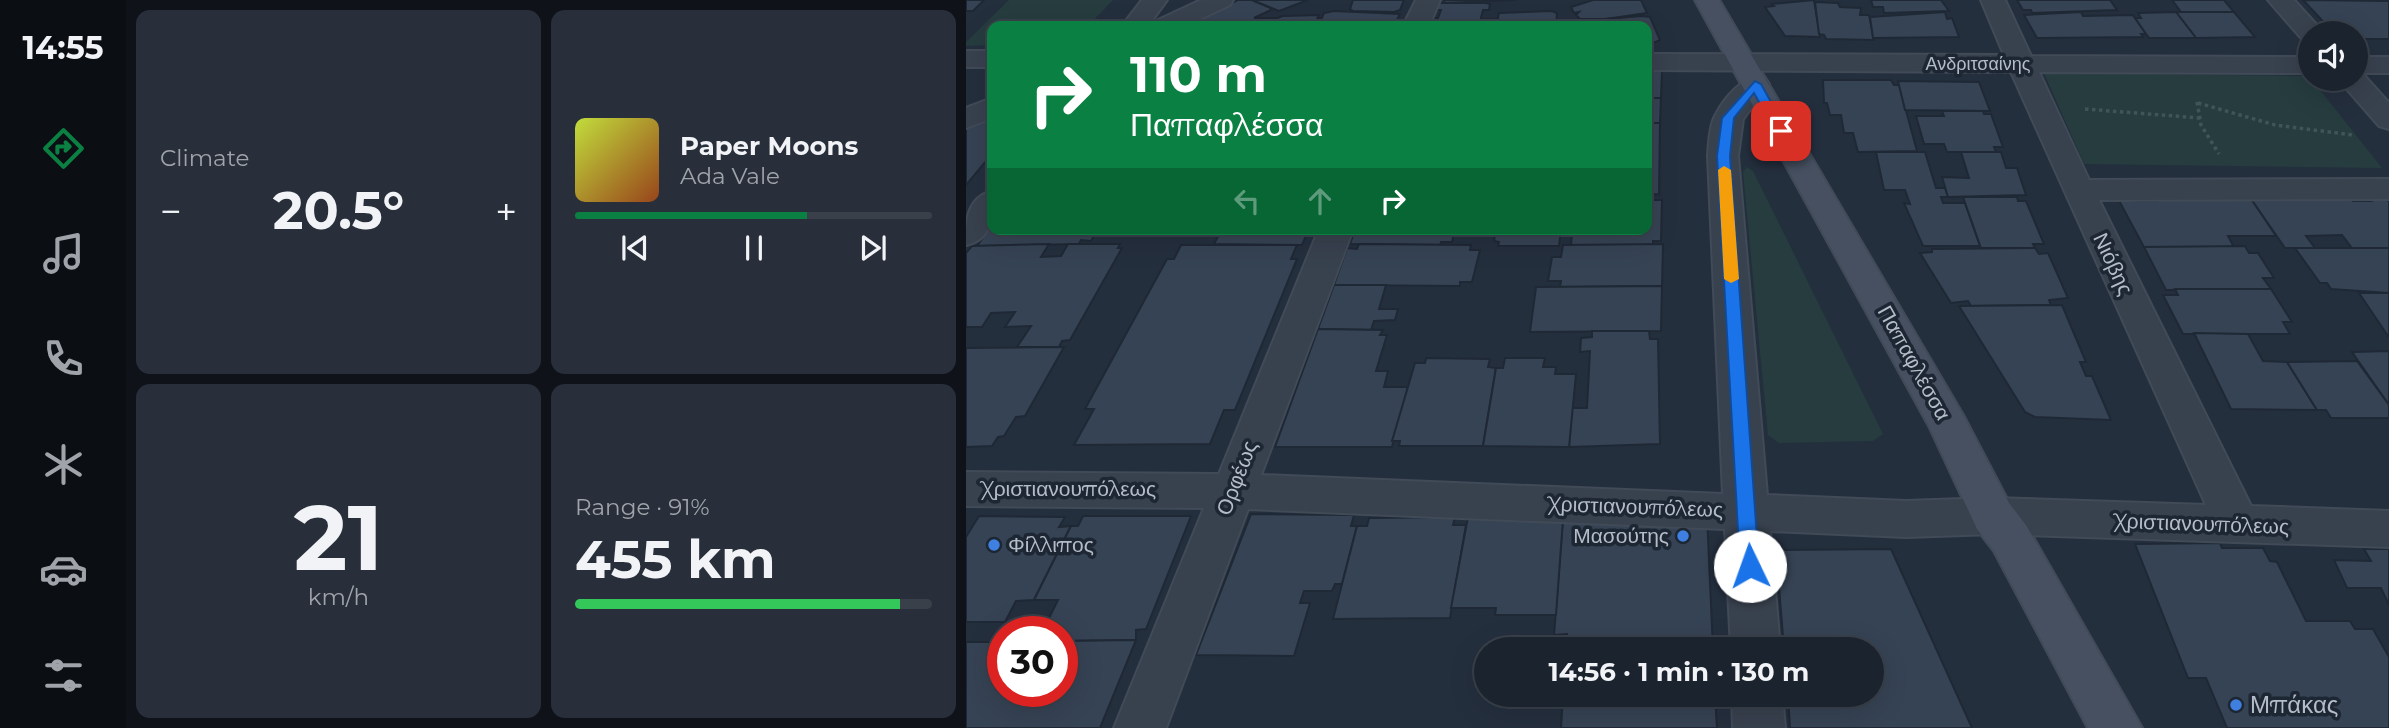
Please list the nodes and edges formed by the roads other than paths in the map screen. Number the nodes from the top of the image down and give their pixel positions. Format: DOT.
graph roads {
  1 [pos="1155,0"];
  2 [pos="1221,0"];
  3 [pos="1427,0"];
  4 [pos="1707,0"];
  5 [pos="1993,0"];
  6 [pos="2280,0"];
  7 [pos="1139,21"];
  8 [pos="1175,21"];
  9 [pos="1418,21"];
  10 [pos="2300,21"];
  11 [pos="966,59"];
  12 [pos="987,59"];
  13 [pos="1652,63"];
  14 [pos="2022,64"];
  15 [pos="2298,65"];
  16 [pos="2368,65"];
  17 [pos="2389,65"];
  18 [pos="1749,73"];
  19 [pos="2363,91"];
  20 [pos="987,109"];
  21 [pos="966,119"];
  22 [pos="2389,120"];
  23 [pos="2389,189"];
  24 [pos="2078,190"];
  25 [pos="987,208"];
  26 [pos="966,235"];
  27 [pos="1334,235"];
  28 [pos="966,489"];
  29 [pos="1233,491"];
  30 [pos="1747,511"];
  31 [pos="1993,516"];
  32 [pos="2238,526"];
  33 [pos="2389,529"];
  34 [pos="1754,637"];
  35 [pos="1758,707"];
  36 [pos="1140,728"];
  37 [pos="1759,728"];
  38 [pos="2116,728"];
  1 -- 7 [label="street"];
  2 -- 8 [label="street"];
  3 -- 9 [label="street"];
  4 -- 18 [label="street, Παπαφλέσσα"];
  5 -- 14 [label="street, Νιόβης"];
  6 -- 10 [label="street"];
  11 -- 12 [label="street"];
  13 -- 18 [label="street, Ανδριτσαίνης"];
  14 -- 15 [label="street, Ανδριτσαίνης"];
  14 -- 18 [label="street, Ανδριτσαίνης"];
  14 -- 24 [label="street, Νιόβης"];
  16 -- 17 [label="street"];
  18 -- 30 [label="street"];
  18 -- 31 [label="street, Παπαφλέσσα"];
  19 -- 22 [label="street"];
  20 -- 21 [label="street"];
  23 -- 24 [label="street"];
  24 -- 32 [label="street, Νιόβης"];
  25 -- 26 [label="street"];
  27 -- 29 [label="street, Ορφέως"];
  28 -- 29 [label="street, Χριστιανουπόλεως"];
  29 -- 30 [label="street, Χριστιανουπόλεως"];
  29 -- 36 [label="street, Ορφέως"];
  30 -- 31 [label="street, Χριστιανουπόλεως"];
  30 -- 34 [label="street"];
  31 -- 32 [label="street, Χριστιανουπόλεως"];
  31 -- 38 [label="street, Παπαφλέσσα"];
  32 -- 33 [label="street, Χριστιανουπόλεως"];
  35 -- 37 [label="street"];
}
